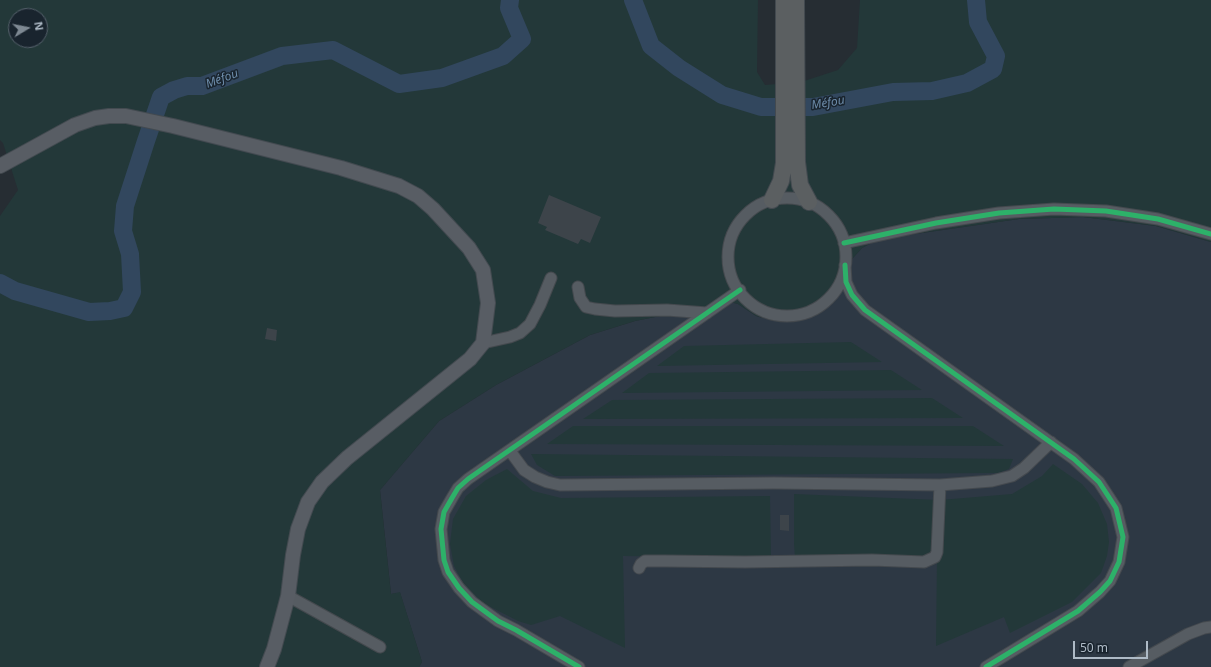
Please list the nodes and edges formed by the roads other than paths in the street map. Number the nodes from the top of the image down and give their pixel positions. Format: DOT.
graph roads {
  1 [pos="784,0"];
  2 [pos="796,0"];
  3 [pos="790,41"];
  4 [pos="790,163"];
  5 [pos="0,166"];
  6 [pos="772,200"];
  7 [pos="809,202"];
  8 [pos="1211,234"];
  9 [pos="844,243"];
  10 [pos="845,265"];
  11 [pos="551,278"];
  12 [pos="578,287"];
  13 [pos="740,290"];
  14 [pos="707,313"];
  15 [pos="483,343"];
  16 [pos="1051,442"];
  17 [pos="510,451"];
  18 [pos="940,485"];
  19 [pos="639,568"];
  20 [pos="288,596"];
  21 [pos="1211,627"];
  22 [pos="380,646"];
  23 [pos="267,667"];
  24 [pos="579,667"];
  25 [pos="986,667"];
  26 [pos="1129,667"];
  1 -- 3 [label="highway"];
  2 -- 3 [label="highway"];
  3 -- 4 [label="highway"];
  4 -- 6 [label="highway"];
  4 -- 7 [label="highway"];
  5 -- 15 [label="main road"];
  6 -- 7 [label="street"];
  6 -- 13 [label="street"];
  7 -- 9 [label="street"];
  8 -- 9 [label="street"];
  9 -- 10 [label="street"];
  10 -- 13 [label="street"];
  10 -- 16 [label="street"];
  11 -- 15 [label="street"];
  12 -- 14 [label="street"];
  13 -- 14 [label="street"];
  14 -- 17 [label="street"];
  15 -- 20 [label="main road"];
  16 -- 18 [label="street"];
  16 -- 25 [label="street"];
  17 -- 18 [label="street"];
  17 -- 24 [label="street"];
  18 -- 19 [label="street"];
  20 -- 22 [label="street"];
  20 -- 23 [label="main road"];
  21 -- 26 [label="street"];
}
